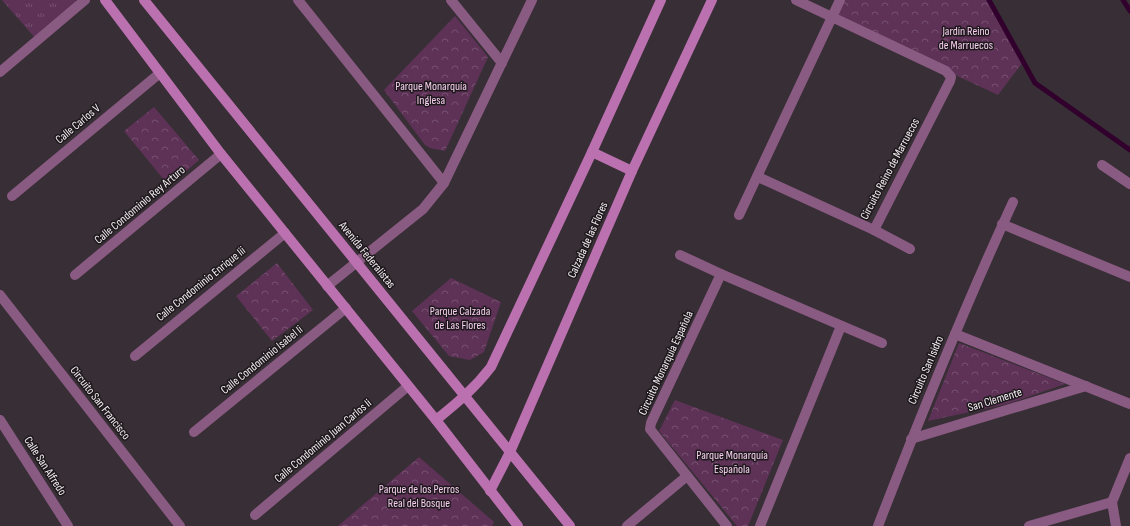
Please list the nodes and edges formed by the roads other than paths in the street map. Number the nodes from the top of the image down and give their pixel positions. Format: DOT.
graph roads {
  1 [pos="85,0"];
  2 [pos="105,0"];
  3 [pos="144,0"];
  4 [pos="298,0"];
  5 [pos="451,0"];
  6 [pos="532,0"];
  7 [pos="662,0"];
  8 [pos="712,0"];
  9 [pos="796,0"];
  10 [pos="840,0"];
  11 [pos="832,17"];
  12 [pos="502,63"];
  13 [pos="0,72"];
  14 [pos="160,73"];
  15 [pos="592,152"];
  16 [pos="221,154"];
  17 [pos="1102,165"];
  18 [pos="632,171"];
  19 [pos="758,177"];
  20 [pos="444,184"];
  21 [pos="1130,184"];
  22 [pos="12,196"];
  23 [pos="1013,202"];
  24 [pos="739,215"];
  25 [pos="1002,224"];
  26 [pos="874,230"];
  27 [pos="285,233"];
  28 [pos="910,249"];
  29 [pos="680,254"];
  30 [pos="356,262"];
  31 [pos="721,274"];
  32 [pos="75,275"];
  33 [pos="1130,277"];
  34 [pos="327,286"];
  35 [pos="0,295"];
  36 [pos="3,305"];
  37 [pos="346,308"];
  38 [pos="840,326"];
  39 [pos="955,334"];
  40 [pos="882,343"];
  41 [pos="135,356"];
  42 [pos="408,386"];
  43 [pos="1086,386"];
  44 [pos="465,396"];
  45 [pos="1130,404"];
  46 [pos="0,420"];
  47 [pos="436,420"];
  48 [pos="194,432"];
  49 [pos="911,439"];
  50 [pos="510,452"];
  51 [pos="1130,458"];
  52 [pos="687,476"];
  53 [pos="490,491"];
  54 [pos="1112,502"];
  55 [pos="255,515"];
  56 [pos="68,526"];
  57 [pos="180,526"];
  58 [pos="518,526"];
  59 [pos="570,526"];
  60 [pos="628,526"];
  61 [pos="726,526"];
  62 [pos="760,526"];
  63 [pos="878,526"];
  64 [pos="1029,526"];
  65 [pos="1116,526"];
  1 -- 13 [label="street"];
  2 -- 14 [label="street"];
  3 -- 30 [label="street, Avenida Federalistas"];
  4 -- 20 [label="street"];
  5 -- 12 [label="street"];
  6 -- 12 [label="street"];
  7 -- 15 [label="street"];
  8 -- 18 [label="street, Calzada de las Flores"];
  9 -- 11 [label="street, Circuito Reino de Marruecos"];
  10 -- 11 [label="street"];
  11 -- 19 [label="street"];
  11 -- 26 [label="street, Circuito Reino de Marruecos"];
  12 -- 20 [label="street"];
  14 -- 16 [label="street"];
  14 -- 22 [label="street, Calle Carlos V"];
  15 -- 18 [label="street"];
  15 -- 44 [label="street"];
  16 -- 27 [label="street"];
  16 -- 32 [label="street, Calle Condominio Rey Arturo"];
  17 -- 21 [label="street"];
  18 -- 50 [label="street, Calzada de las Flores"];
  19 -- 24 [label="street"];
  19 -- 26 [label="street, Circuito Reino de Marruecos"];
  20 -- 30 [label="street"];
  23 -- 25 [label="street, Circuito San Isidro"];
  25 -- 33 [label="street"];
  25 -- 39 [label="street, Circuito San Isidro"];
  26 -- 28 [label="street"];
  27 -- 34 [label="street"];
  27 -- 41 [label="street, Calle Condominio Enrique Iii"];
  29 -- 31 [label="street"];
  30 -- 34 [label="street"];
  30 -- 44 [label="street, Avenida Federalistas"];
  31 -- 38 [label="street"];
  31 -- 52 [label="street, Circuito Monarquía Española"];
  34 -- 37 [label="street"];
  35 -- 36 [label="street, Circuito San Francisco"];
  36 -- 57 [label="street, Circuito San Francisco"];
  37 -- 42 [label="street"];
  37 -- 48 [label="street, Calle Condominio Isabel Ii"];
  38 -- 40 [label="street"];
  38 -- 62 [label="street"];
  39 -- 43 [label="street"];
  39 -- 49 [label="street, Circuito San Isidro"];
  42 -- 47 [label="street"];
  42 -- 55 [label="street, Calle Condominio Juan Carlos Ii"];
  43 -- 45 [label="street"];
  43 -- 49 [label="street, San Clemente"];
  44 -- 47 [label="street"];
  44 -- 50 [label="street, Avenida Federalistas"];
  46 -- 56 [label="street, Calle San Alfredo"];
  47 -- 53 [label="street"];
  49 -- 63 [label="street, Circuito San Isidro"];
  50 -- 53 [label="street, Calzada de las Flores"];
  50 -- 59 [label="street, Avenida Federalistas"];
  51 -- 54 [label="street"];
  52 -- 60 [label="street"];
  52 -- 61 [label="street, Circuito Monarquía Española"];
  53 -- 58 [label="street"];
  54 -- 64 [label="street"];
  54 -- 65 [label="street"];
}
